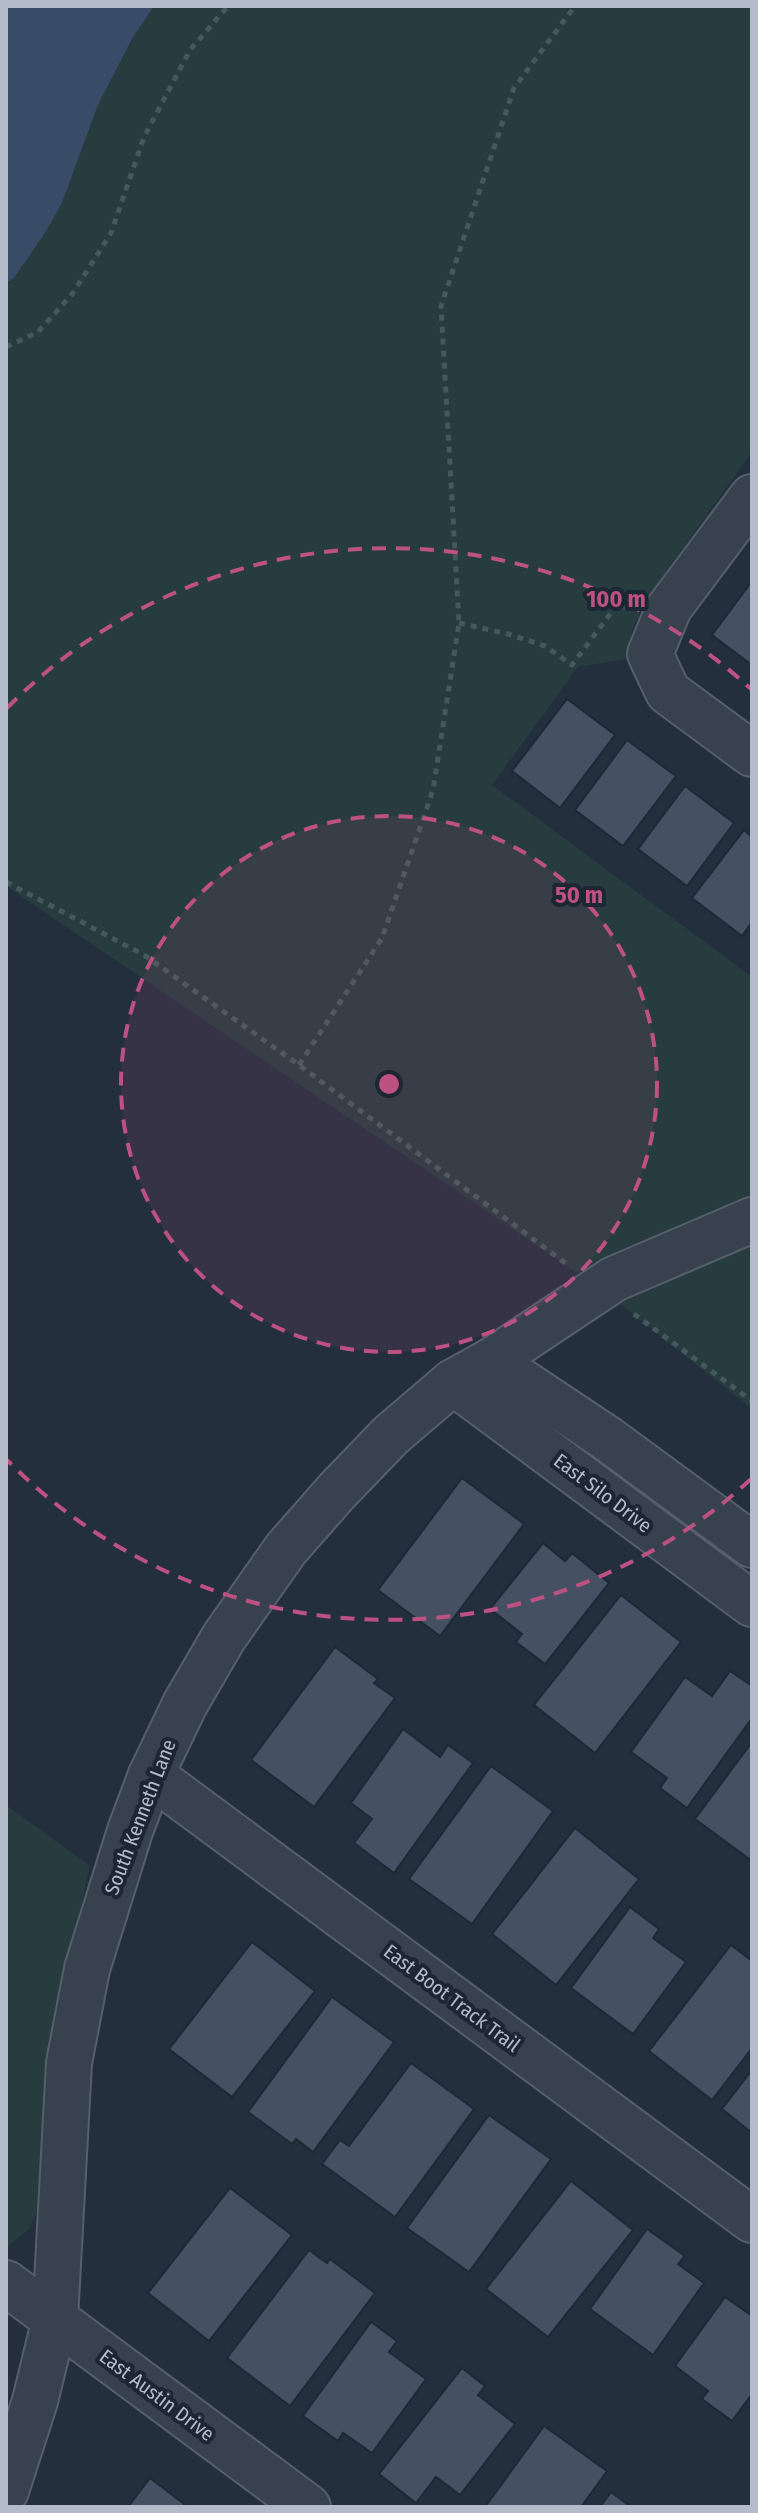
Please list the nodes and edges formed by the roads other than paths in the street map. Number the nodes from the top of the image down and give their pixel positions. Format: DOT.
graph roads {
  1 [pos="752,497"];
  2 [pos="752,754"];
  3 [pos="752,1220"];
  4 [pos="491,1361"];
  5 [pos="453,1382"];
  6 [pos="752,1545"];
  7 [pos="752,1604"];
  8 [pos="151,1775"];
  9 [pos="752,2220"];
  10 [pos="6,2283"];
  11 [pos="55,2319"];
  12 [pos="6,2491"];
  13 [pos="308,2507"];
  1 -- 2 [label="street"];
  3 -- 4 [label="street, South Kenneth Lane"];
  4 -- 5 [label="street, South Kenneth Lane"];
  4 -- 6 [label="street"];
  5 -- 7 [label="street, East Silo Drive"];
  5 -- 8 [label="street, South Kenneth Lane"];
  8 -- 9 [label="street, East Boot Track Trail"];
  8 -- 11 [label="street, South Kenneth Lane"];
  10 -- 11 [label="street, East Austin Drive"];
  11 -- 12 [label="street, South Kenneth Lane"];
  11 -- 13 [label="street, East Austin Drive"];
}
